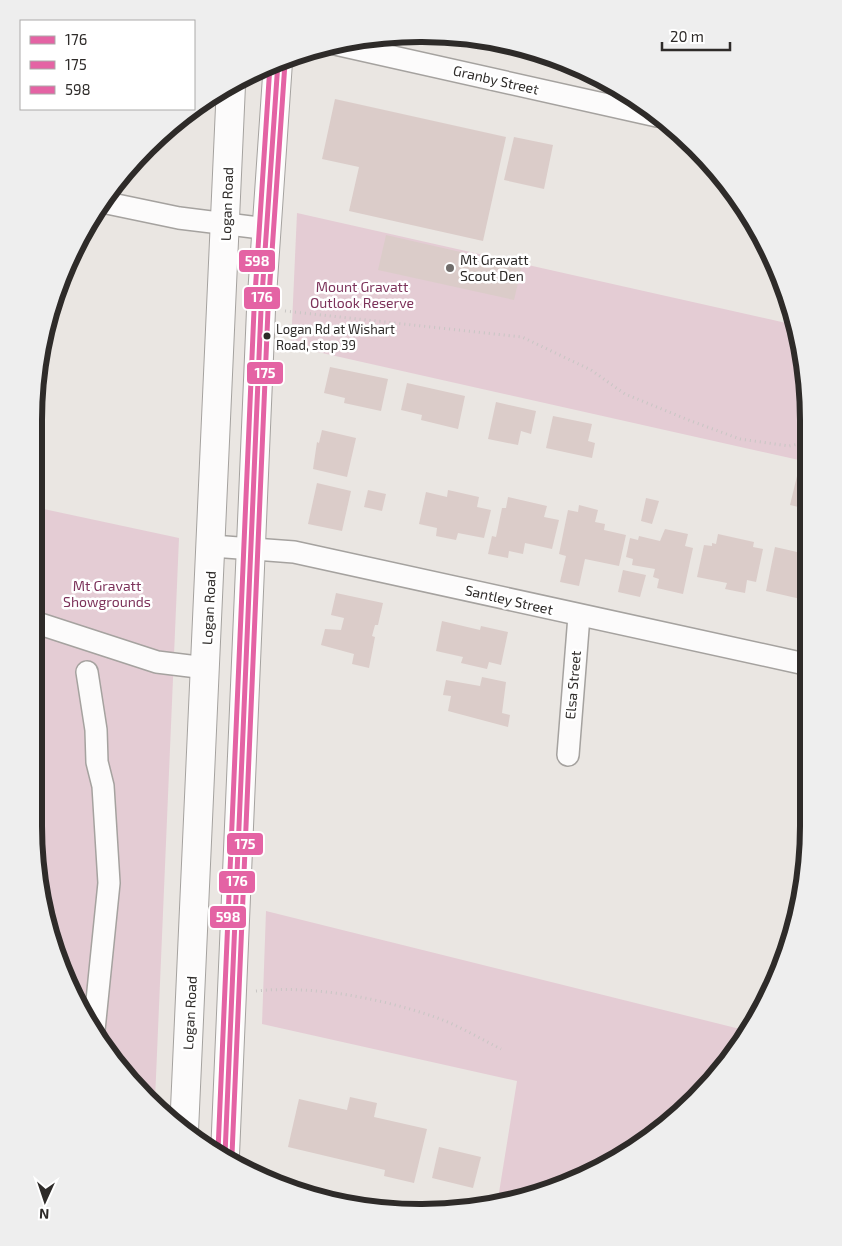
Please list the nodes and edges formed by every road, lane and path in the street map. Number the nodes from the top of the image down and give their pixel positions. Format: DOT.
graph roads {
  1 [pos="358,48"];
  2 [pos="277,70"];
  3 [pos="232,93"];
  4 [pos="613,97"];
  5 [pos="111,204"];
  6 [pos="226,224"];
  7 [pos="268,229"];
  8 [pos="261,310"];
  9 [pos="800,444"];
  10 [pos="212,546"];
  11 [pos="250,547"];
  12 [pos="579,616"];
  13 [pos="42,625"];
  14 [pos="800,663"];
  15 [pos="206,668"];
  16 [pos="87,672"];
  17 [pos="568,754"];
  18 [pos="230,994"];
  19 [pos="95,1018"];
  20 [pos="501,1049"];
  21 [pos="185,1120"];
  22 [pos="224,1148"];
  1 -- 4 [label="street, Granby Street"];
  2 -- 7 [label="main road"];
  3 -- 6 [label="main road, Logan Road"];
  5 -- 6 [label="street"];
  6 -- 7 [label="street"];
  6 -- 10 [label="main road, Logan Road"];
  7 -- 8 [label="main road"];
  8 -- 9 [label="path"];
  8 -- 11 [label="main road"];
  10 -- 11 [label="street, Santley Street"];
  10 -- 15 [label="main road, Logan Road"];
  11 -- 12 [label="street, Santley Street"];
  11 -- 18 [label="main road"];
  12 -- 14 [label="street, Santley Street"];
  12 -- 17 [label="street, Elsa Street"];
  13 -- 15 [label="street"];
  15 -- 21 [label="main road, Logan Road"];
  16 -- 19 [label="street"];
  18 -- 20 [label="path"];
  18 -- 22 [label="main road"];
}
